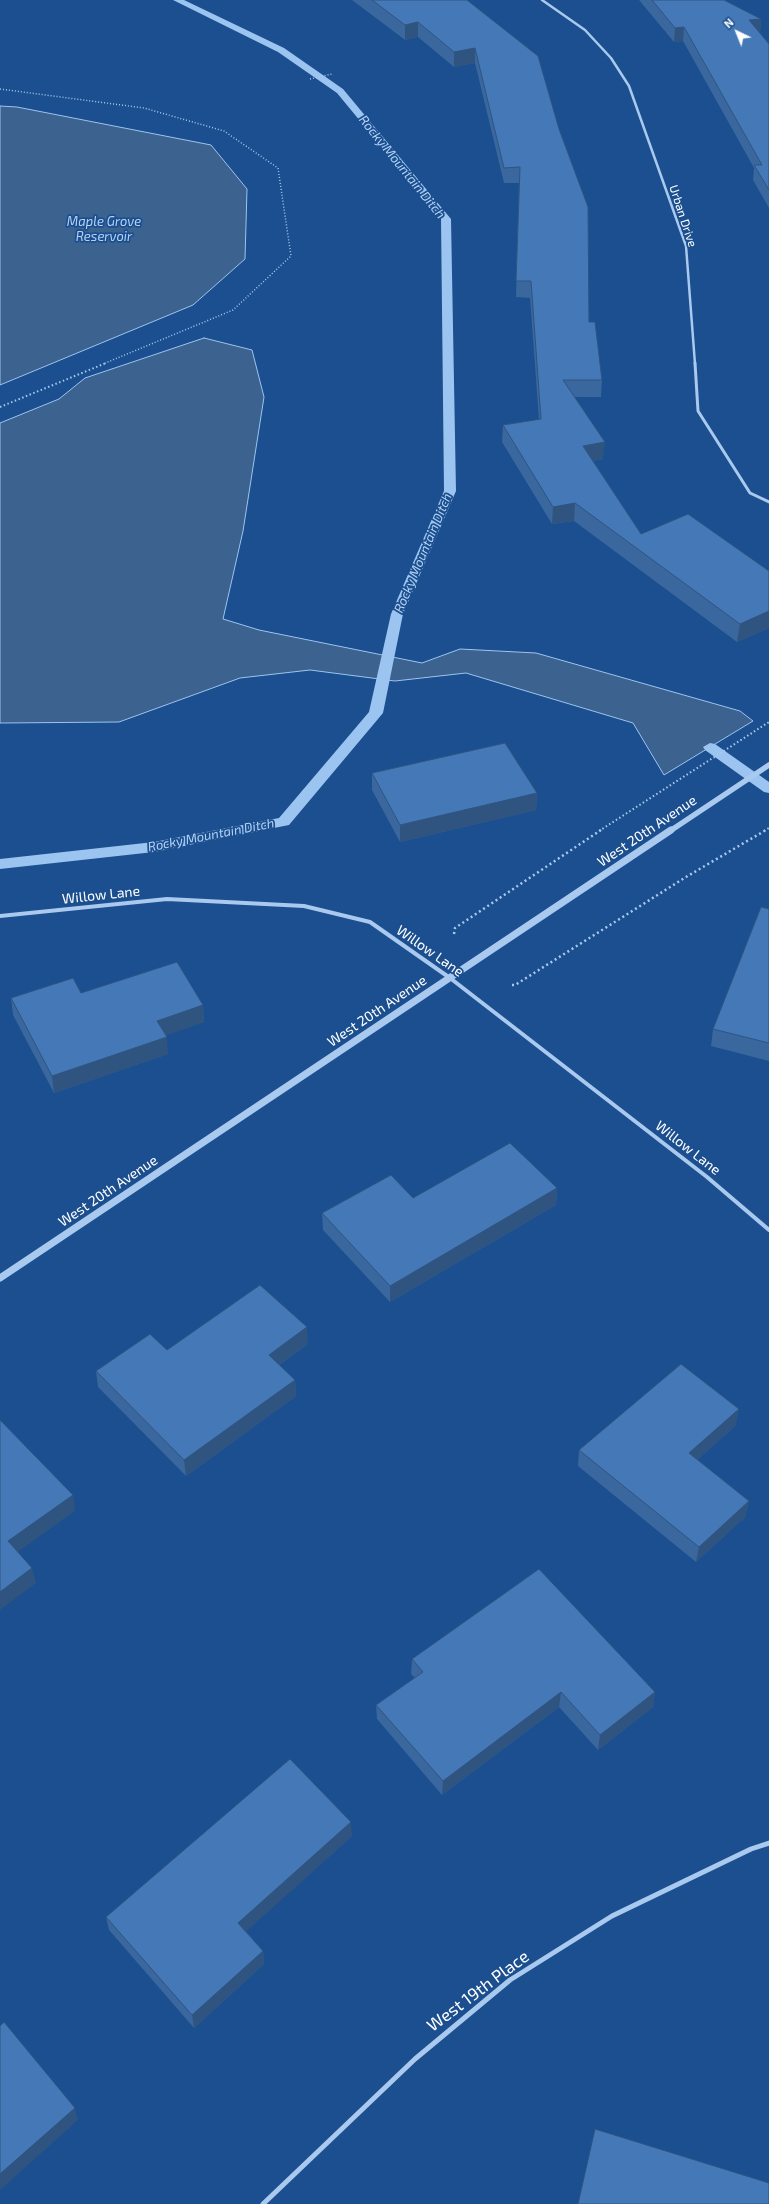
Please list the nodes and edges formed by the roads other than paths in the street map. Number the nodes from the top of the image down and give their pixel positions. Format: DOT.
graph roads {
  1 [pos="542,0"];
  2 [pos="769,502"];
  3 [pos="769,765"];
  4 [pos="0,916"];
  5 [pos="450,978"];
  6 [pos="769,1230"];
  7 [pos="0,1278"];
  8 [pos="769,1843"];
  9 [pos="264,2204"];
  1 -- 2 [label="street, Urban Drive"];
  3 -- 5 [label="street, West 20th Avenue"];
  4 -- 5 [label="street, Willow Lane"];
  5 -- 6 [label="street, Willow Lane"];
  5 -- 7 [label="street, West 20th Avenue"];
  8 -- 9 [label="street, West 19th Place"];
}
